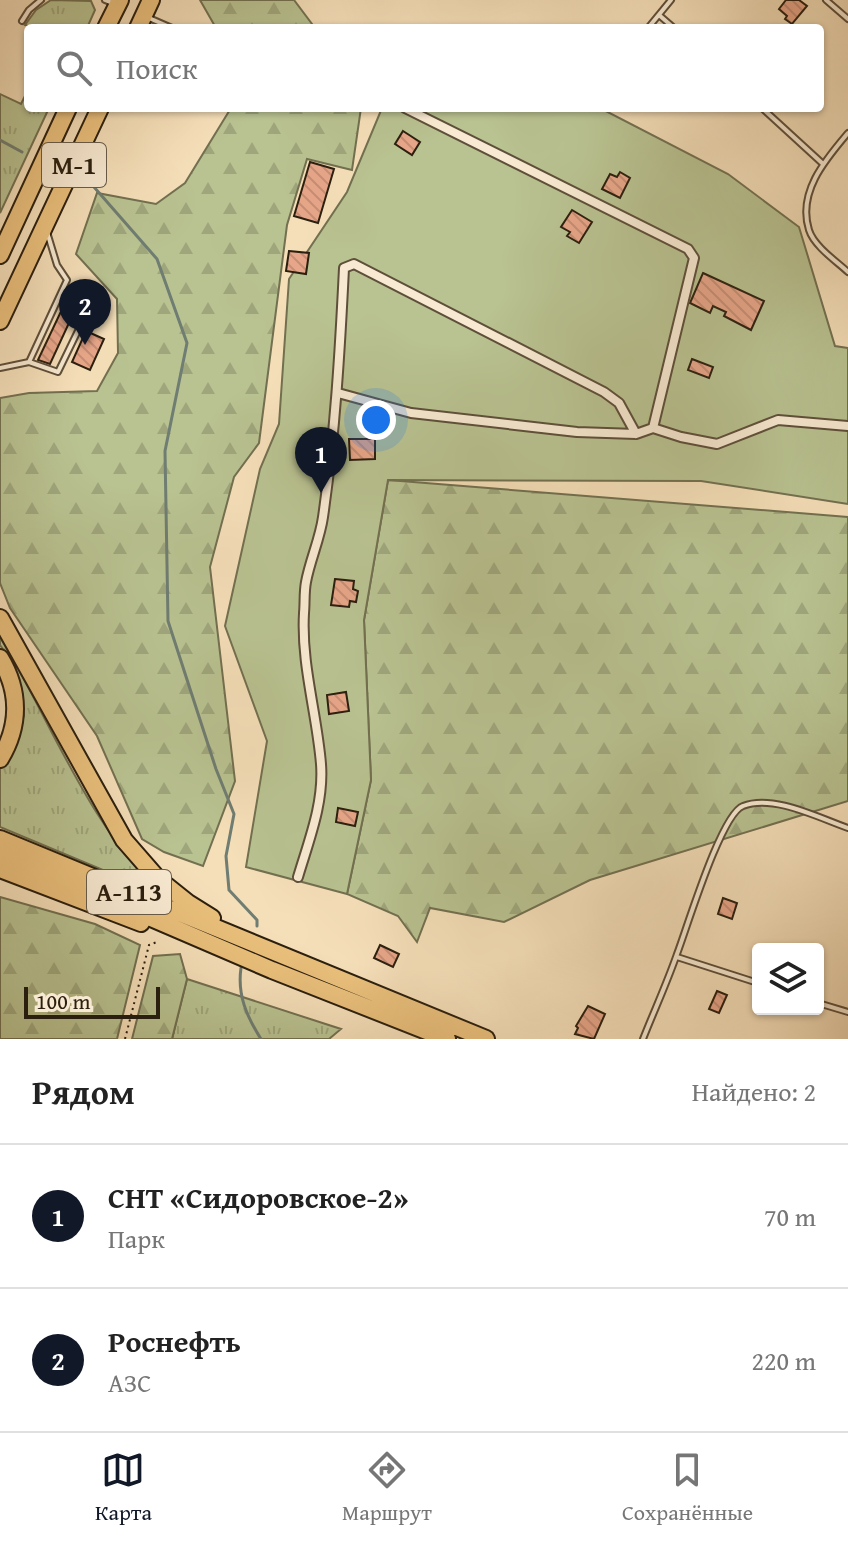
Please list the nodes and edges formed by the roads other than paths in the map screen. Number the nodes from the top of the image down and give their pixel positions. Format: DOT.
graph roads {
  1 [pos="41,0"];
  2 [pos="151,0"];
  3 [pos="671,0"];
  4 [pos="826,0"];
  5 [pos="114,2"];
  6 [pos="659,15"];
  7 [pos="848,19"];
  8 [pos="22,21"];
  9 [pos="141,22"];
  10 [pos="107,24"];
  11 [pos="651,24"];
  12 [pos="669,24"];
  13 [pos="66,112"];
  14 [pos="98,112"];
  15 [pos="413,112"];
  16 [pos="766,112"];
  17 [pos="848,133"];
  18 [pos="822,163"];
  19 [pos="47,222"];
  20 [pos="0,255"];
  21 [pos="848,272"];
  22 [pos="61,293"];
  23 [pos="0,320"];
  24 [pos="29,362"];
  25 [pos="0,368"];
  26 [pos="338,393"];
  27 [pos="848,426"];
  28 [pos="653,428"];
  29 [pos="636,434"];
  30 [pos="0,618"];
  31 [pos="0,658"];
  32 [pos="0,759"];
  33 [pos="848,828"];
  34 [pos="0,839"];
  35 [pos="0,853"];
  36 [pos="0,869"];
  37 [pos="298,877"];
  38 [pos="258,945"];
  39 [pos="226,951"];
  40 [pos="677,957"];
  41 [pos="752,981"];
  42 [pos="824,1005"];
  43 [pos="848,1012"];
  44 [pos="447,1039"];
  45 [pos="486,1039"];
  46 [pos="643,1039"];
  1 -- 8 [label="lane"];
  2 -- 9 [label="highway"];
  3 -- 6 [label="lane"];
  4 -- 7 [label="lane"];
  5 -- 10 [label="highway"];
  6 -- 11 [label="lane"];
  6 -- 12 [label="lane"];
  13 -- 20 [label="highway, М-1"];
  14 -- 19 [label="highway, М-1"];
  15 -- 28 [label="street"];
  16 -- 18 [label="lane"];
  17 -- 18 [label="lane"];
  18 -- 21 [label="lane"];
  19 -- 22 [label="lane"];
  19 -- 23 [label="highway, М-1"];
  22 -- 24 [label="lane"];
  22 -- 24 [label="lane"];
  24 -- 25 [label="lane"];
  26 -- 29 [label="street"];
  26 -- 29 [label="street"];
  26 -- 37 [label="street"];
  27 -- 28 [label="street"];
  28 -- 29 [label="street"];
  30 -- 38 [label="highway"];
  31 -- 32 [label="highway"];
  33 -- 40 [label="lane"];
  34 -- 38 [label="highway, А-113"];
  35 -- 39 [label="highway, А-113"];
  36 -- 39 [label="highway"];
  38 -- 45 [label="highway, А-113"];
  39 -- 44 [label="highway, А-113"];
  40 -- 41 [label="lane"];
  40 -- 46 [label="lane"];
  42 -- 43 [label="lane"];
}
